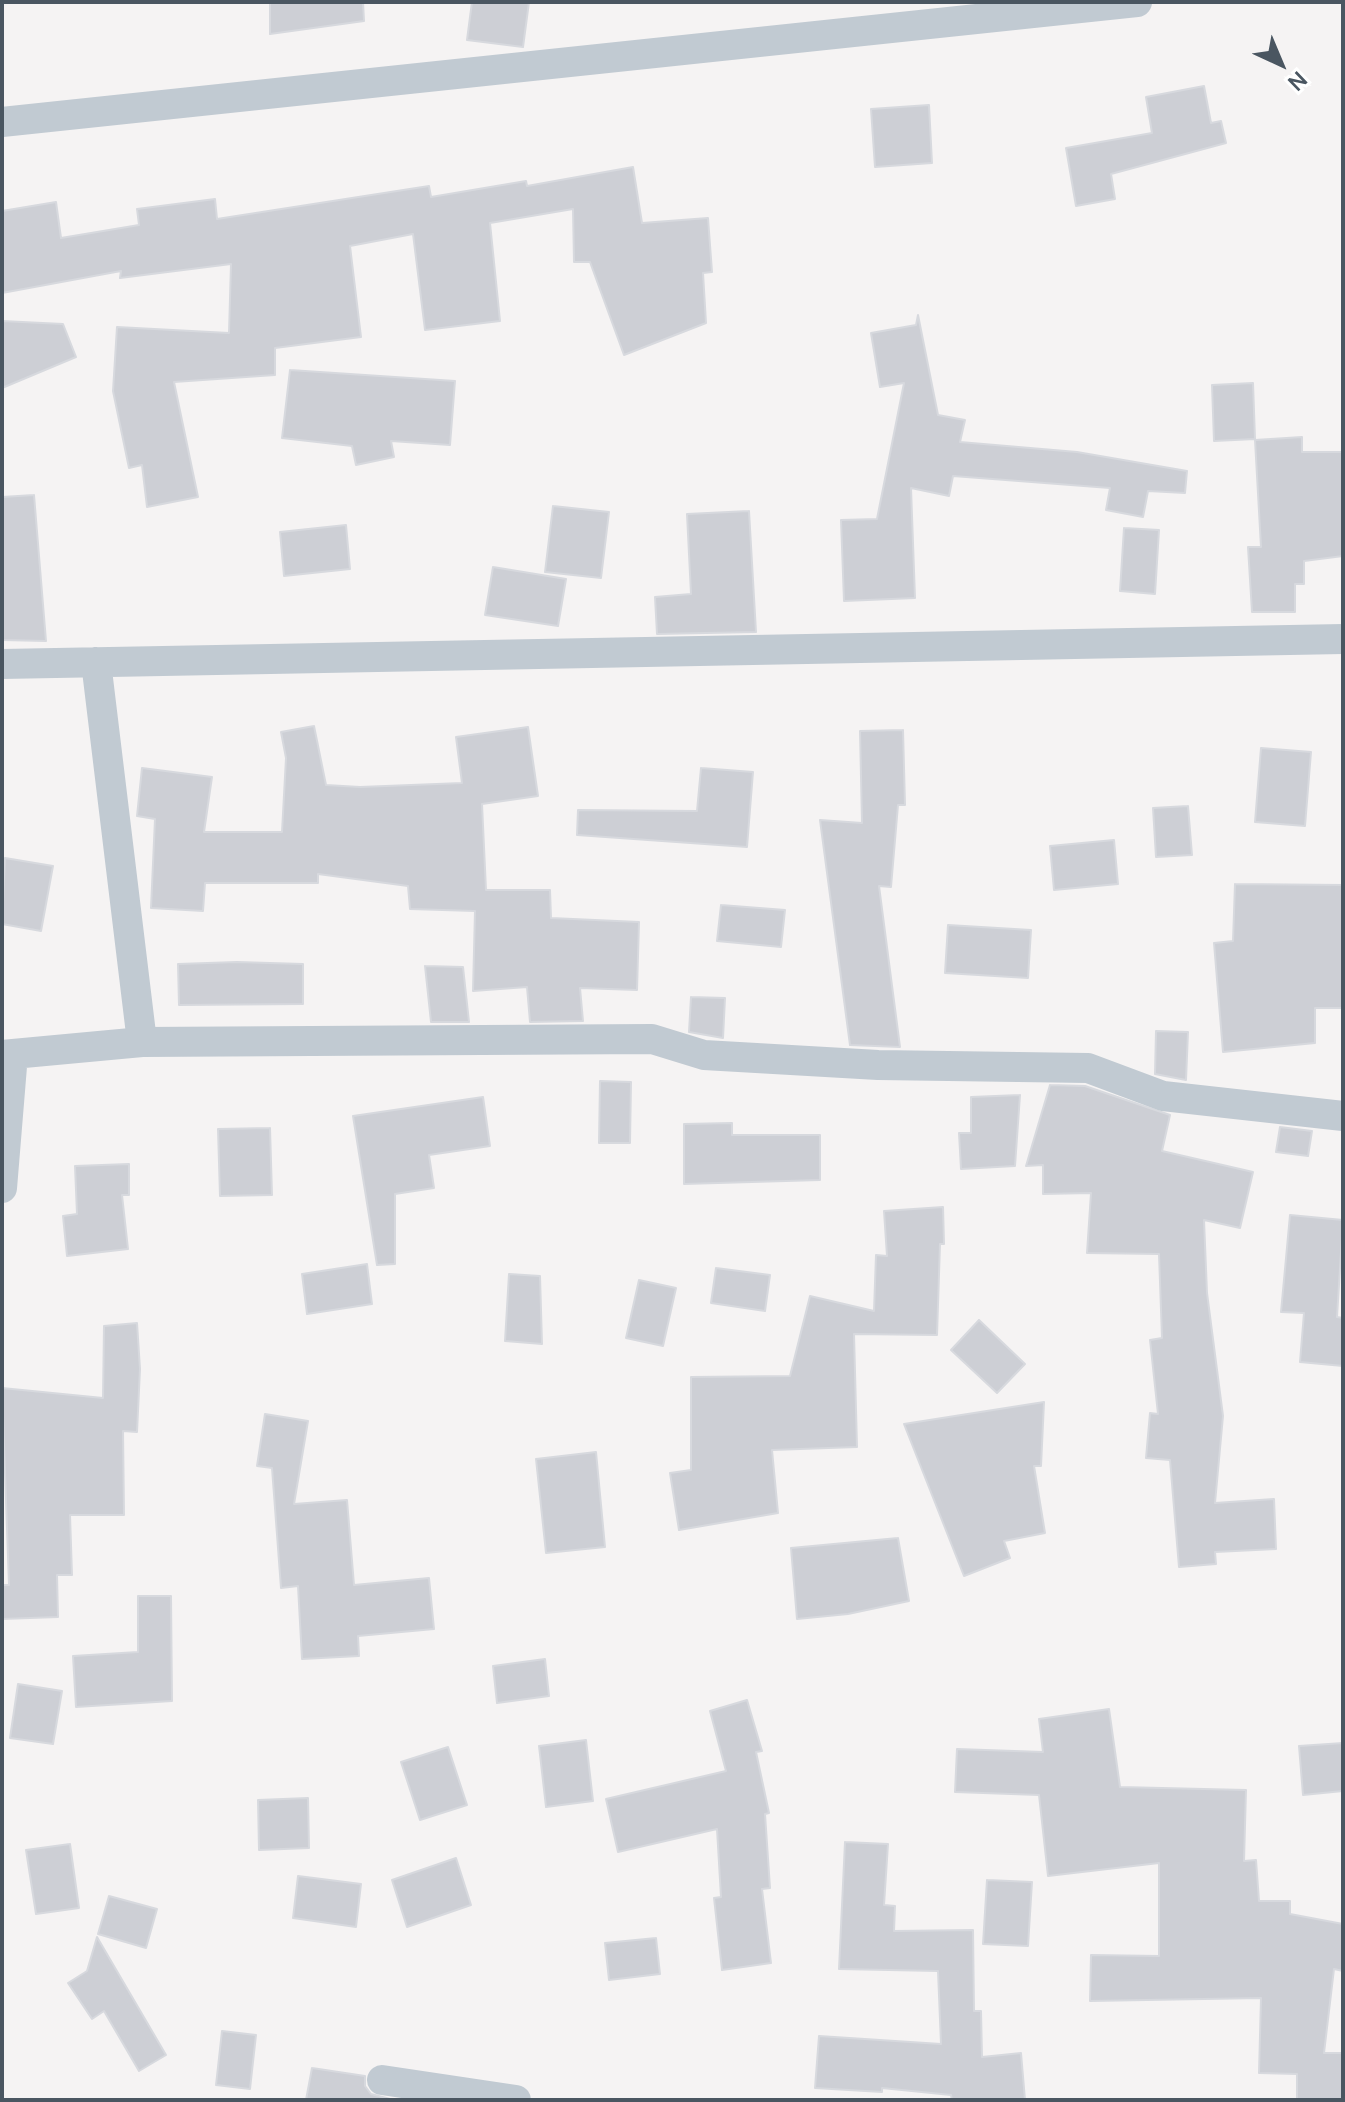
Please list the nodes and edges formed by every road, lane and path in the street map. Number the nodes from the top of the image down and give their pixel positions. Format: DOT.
graph roads {
  1 [pos="1137,2"];
  2 [pos="2,122"];
  3 [pos="1343,639"];
  4 [pos="96,662"];
  5 [pos="2,664"];
  6 [pos="142,1042"];
  7 [pos="7,1055"];
  8 [pos="1343,1116"];
  9 [pos="2,1188"];
  10 [pos="382,2080"];
  11 [pos="516,2100"];
  1 -- 2 [label="street"];
  3 -- 4 [label="street"];
  4 -- 5 [label="street"];
  4 -- 6 [label="street"];
  6 -- 7 [label="street"];
  6 -- 8 [label="street"];
  7 -- 9 [label="street"];
  10 -- 11 [label="street"];
}
